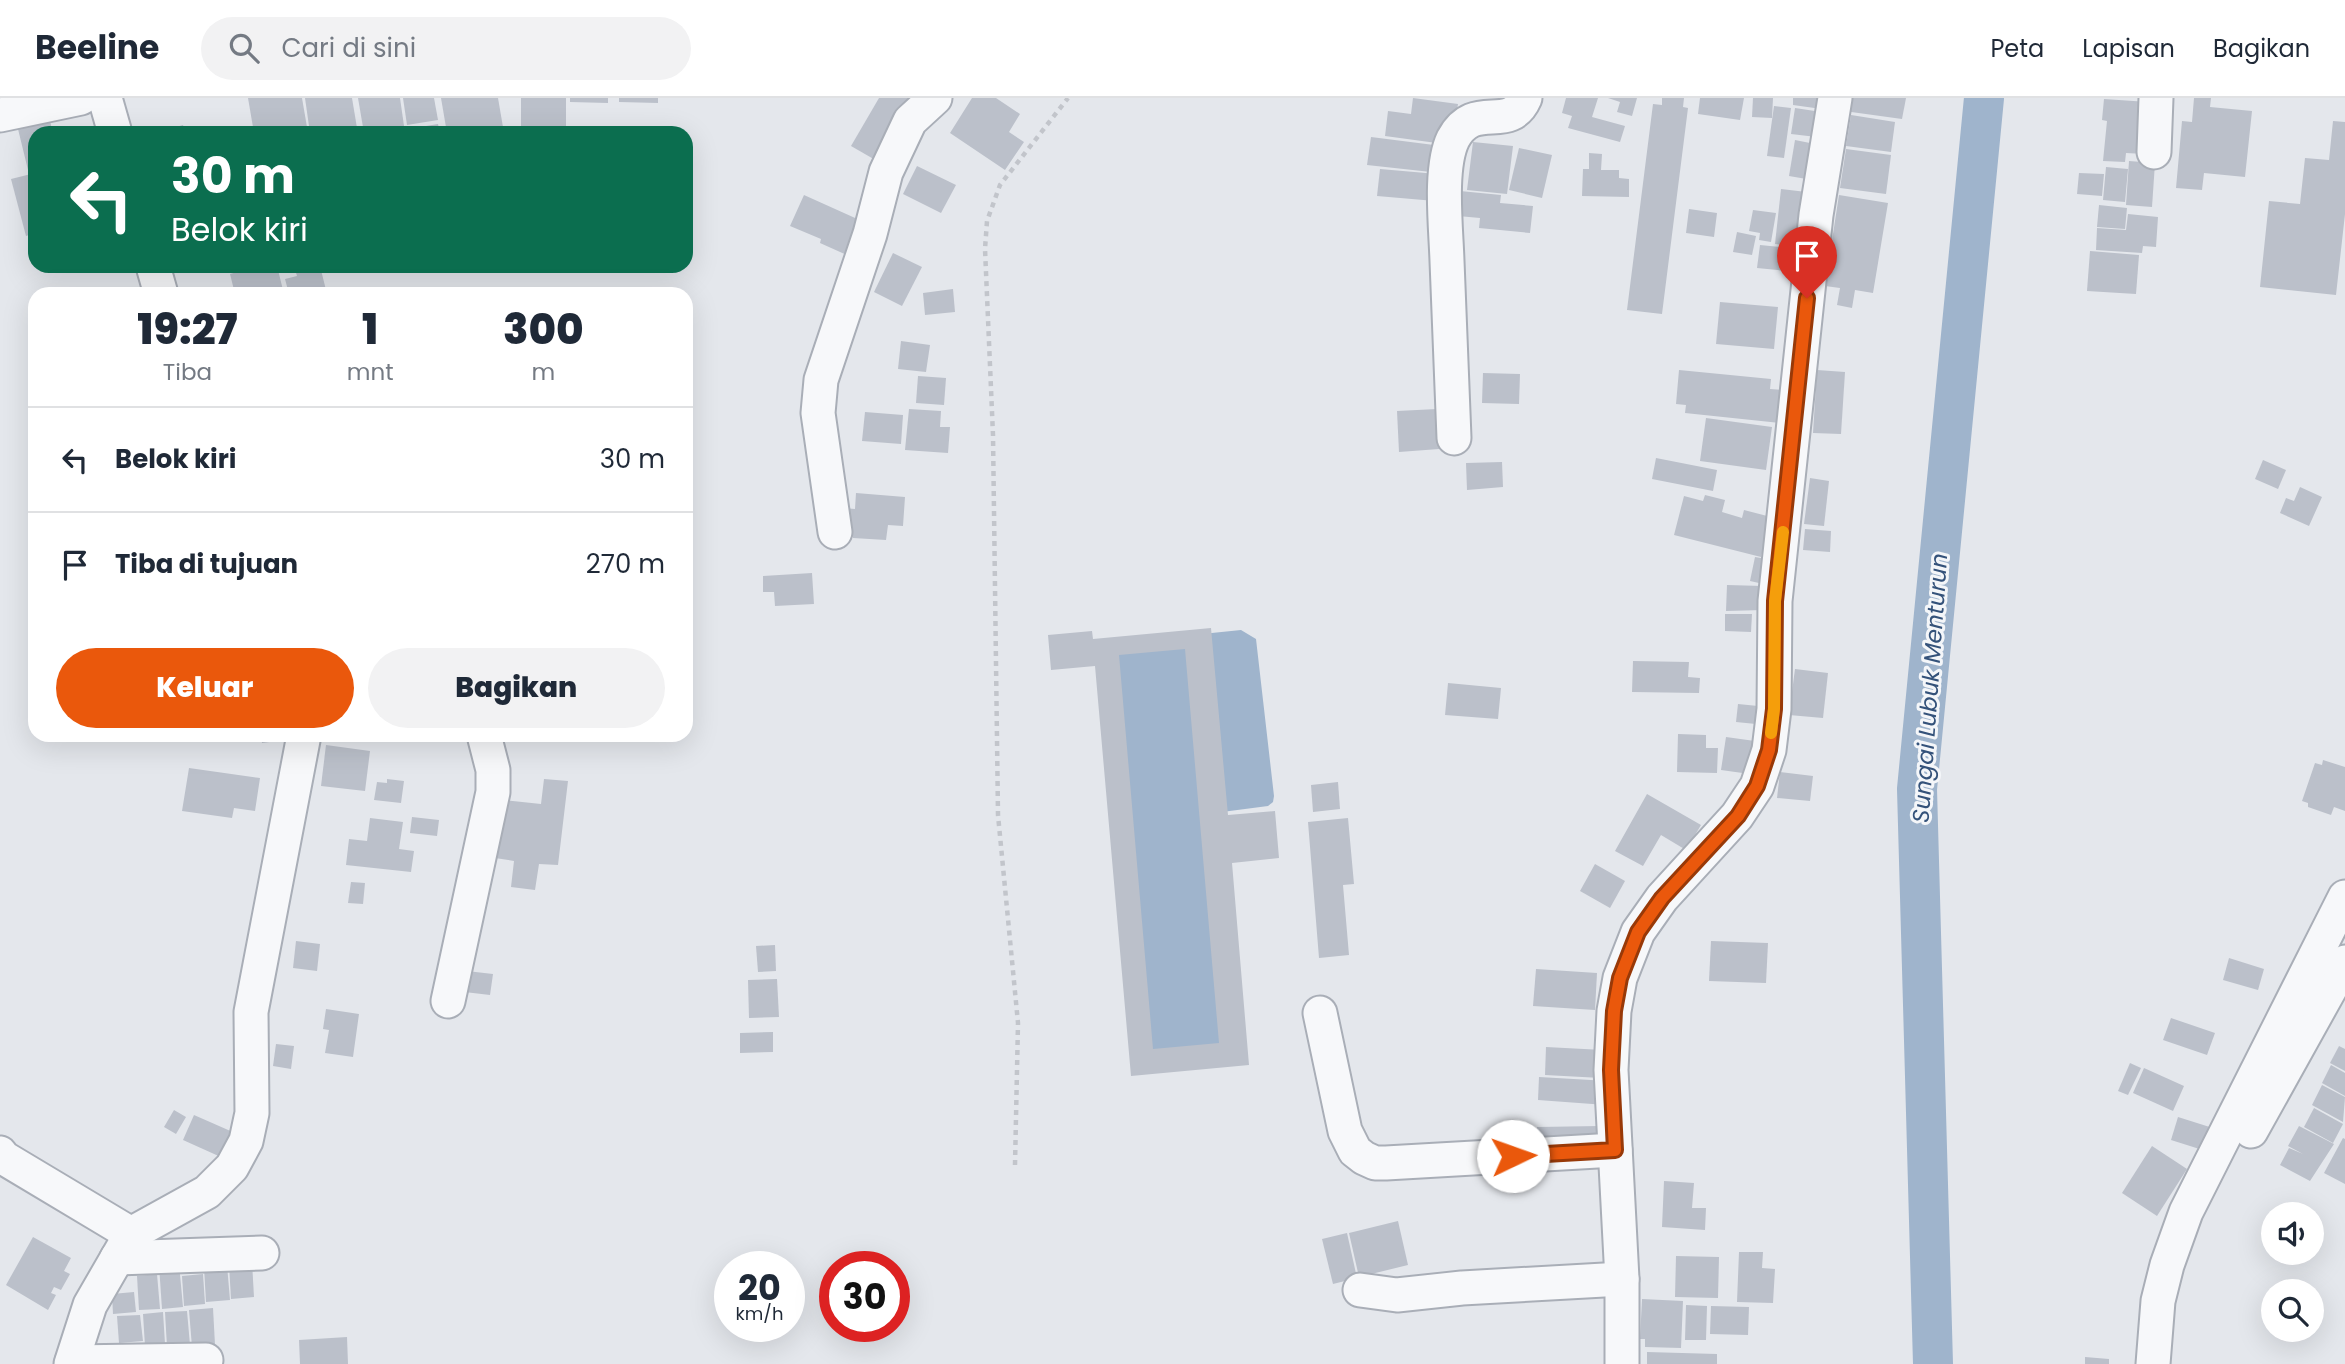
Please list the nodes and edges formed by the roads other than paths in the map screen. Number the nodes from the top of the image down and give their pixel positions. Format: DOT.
graph roads {
  1 [pos="81,98"];
  2 [pos="105,98"];
  3 [pos="935,98"];
  4 [pos="1525,98"];
  5 [pos="1835,98"];
  6 [pos="2156,98"];
  7 [pos="0,114"];
  8 [pos="113,126"];
  9 [pos="2154,152"];
  10 [pos="1454,438"];
  11 [pos="835,532"];
  12 [pos="303,742"];
  13 [pos="486,742"];
  14 [pos="2345,897"];
  15 [pos="2345,962"];
  16 [pos="448,1001"];
  17 [pos="1320,1013"];
  18 [pos="1615,1150"];
  19 [pos="0,1153"];
  20 [pos="2238,1155"];
  21 [pos="124,1246"];
  22 [pos="262,1253"];
  23 [pos="1622,1279"];
  24 [pos="1360,1290"];
  25 [pos="206,1360"];
  26 [pos="71,1363"];
  27 [pos="1622,1364"];
  28 [pos="2153,1364"];
  1 -- 7 [label="street"];
  2 -- 8 [label="street"];
  3 -- 11 [label="street"];
  4 -- 10 [label="street"];
  5 -- 18 [label="street"];
  6 -- 9 [label="street"];
  12 -- 21 [label="street"];
  13 -- 16 [label="street"];
  14 -- 28 [label="street"];
  15 -- 20 [label="street"];
  17 -- 18 [label="street"];
  18 -- 23 [label="street"];
  19 -- 21 [label="street"];
  21 -- 22 [label="street"];
  21 -- 26 [label="street"];
  23 -- 24 [label="street"];
  23 -- 27 [label="street"];
  25 -- 26 [label="street"];
}
